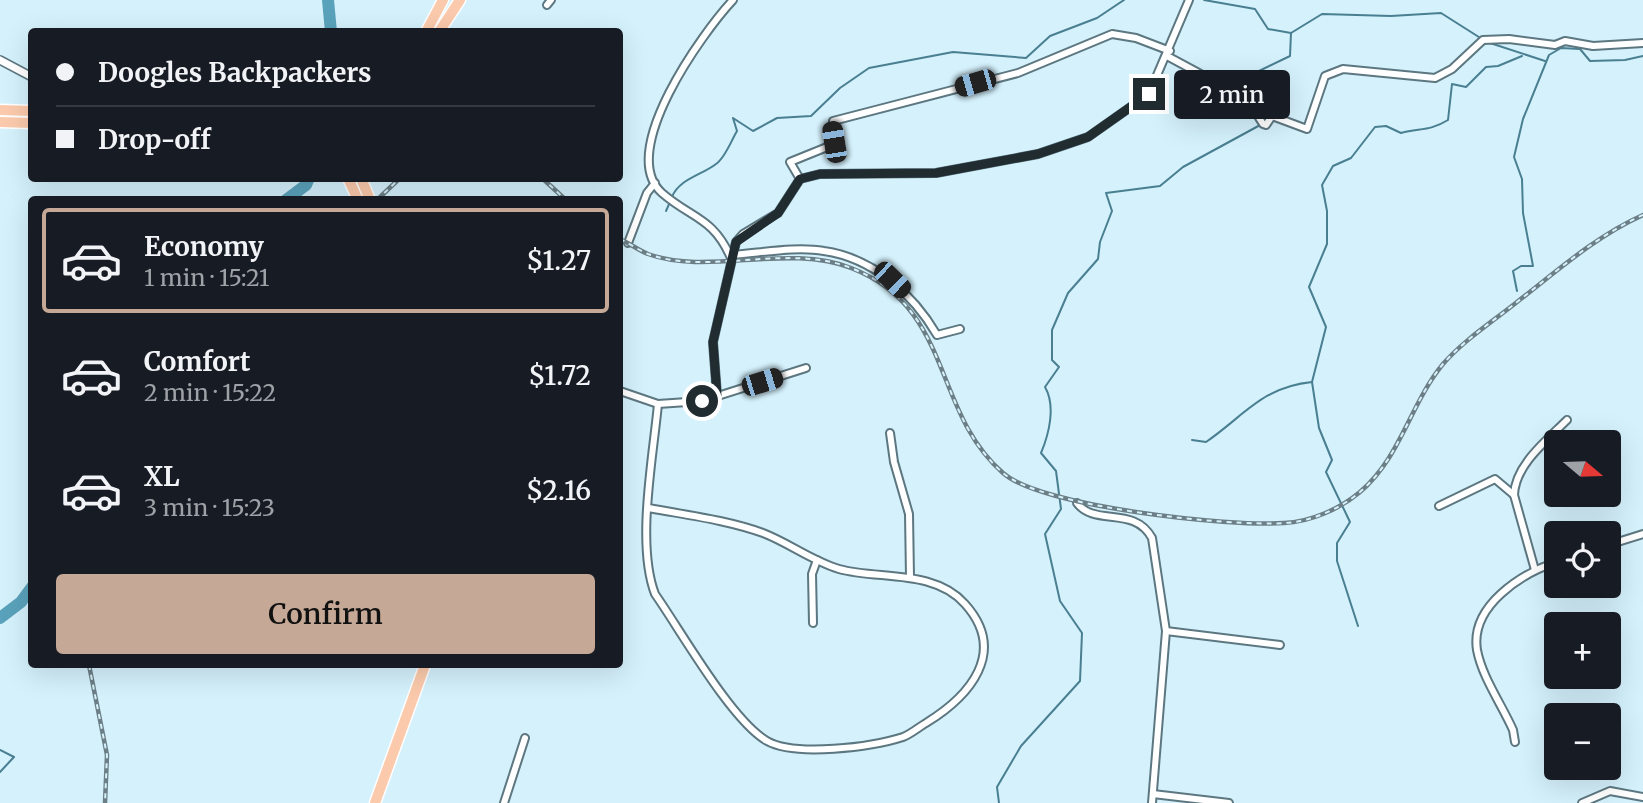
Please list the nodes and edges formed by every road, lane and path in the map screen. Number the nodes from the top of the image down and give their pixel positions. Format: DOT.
graph roads {
  1 [pos="443,0"];
  2 [pos="460,0"];
  3 [pos="733,0"];
  4 [pos="1189,0"];
  5 [pos="428,28"];
  6 [pos="442,28"];
  7 [pos="1643,43"];
  8 [pos="1168,53"];
  9 [pos="0,60"];
  10 [pos="28,75"];
  11 [pos="0,110"];
  12 [pos="28,111"];
  13 [pos="0,122"];
  14 [pos="28,123"];
  15 [pos="800,179"];
  16 [pos="655,183"];
  17 [pos="628,243"];
  18 [pos="732,257"];
  19 [pos="960,329"];
  20 [pos="806,368"];
  21 [pos="623,392"];
  22 [pos="717,395"];
  23 [pos="658,404"];
  24 [pos="1567,420"];
  25 [pos="890,433"];
  26 [pos="1514,495"];
  27 [pos="1077,502"];
  28 [pos="1439,506"];
  29 [pos="649,508"];
  30 [pos="1643,534"];
  31 [pos="1621,541"];
  32 [pos="817,560"];
  33 [pos="1544,567"];
  34 [pos="1535,570"];
  35 [pos="910,577"];
  36 [pos="813,623"];
  37 [pos="1166,631"];
  38 [pos="1280,645"];
  39 [pos="417,668"];
  40 [pos="424,668"];
  41 [pos="525,738"];
  42 [pos="1515,742"];
  43 [pos="1153,794"];
  44 [pos="1643,797"];
  45 [pos="369,803"];
  46 [pos="375,803"];
  47 [pos="504,803"];
  48 [pos="1152,803"];
  49 [pos="1229,803"];
  50 [pos="1581,803"];
  1 -- 5 [label="highway"];
  2 -- 6 [label="highway"];
  3 -- 16 [label="street"];
  4 -- 8 [label="street"];
  7 -- 8 [label="street"];
  8 -- 15 [label="street"];
  8 -- 15 [label="street"];
  9 -- 10 [label="street"];
  11 -- 12 [label="highway"];
  13 -- 14 [label="highway"];
  15 -- 18 [label="street"];
  16 -- 17 [label="street"];
  16 -- 18 [label="street"];
  18 -- 19 [label="street"];
  18 -- 22 [label="street"];
  20 -- 22 [label="street"];
  21 -- 23 [label="street"];
  22 -- 23 [label="street"];
  23 -- 29 [label="street"];
  24 -- 26 [label="street"];
  25 -- 35 [label="street"];
  26 -- 28 [label="street"];
  26 -- 34 [label="street"];
  27 -- 37 [label="street"];
  29 -- 32 [label="street"];
  29 -- 35 [label="street"];
  30 -- 31 [label="street"];
  32 -- 35 [label="street"];
  32 -- 36 [label="street"];
  33 -- 34 [label="street"];
  34 -- 42 [label="street"];
  37 -- 38 [label="street"];
  37 -- 43 [label="street"];
  39 -- 45 [label="highway"];
  40 -- 46 [label="highway"];
  41 -- 47 [label="street"];
  43 -- 48 [label="street"];
  43 -- 49 [label="street"];
  44 -- 50 [label="street"];
}
